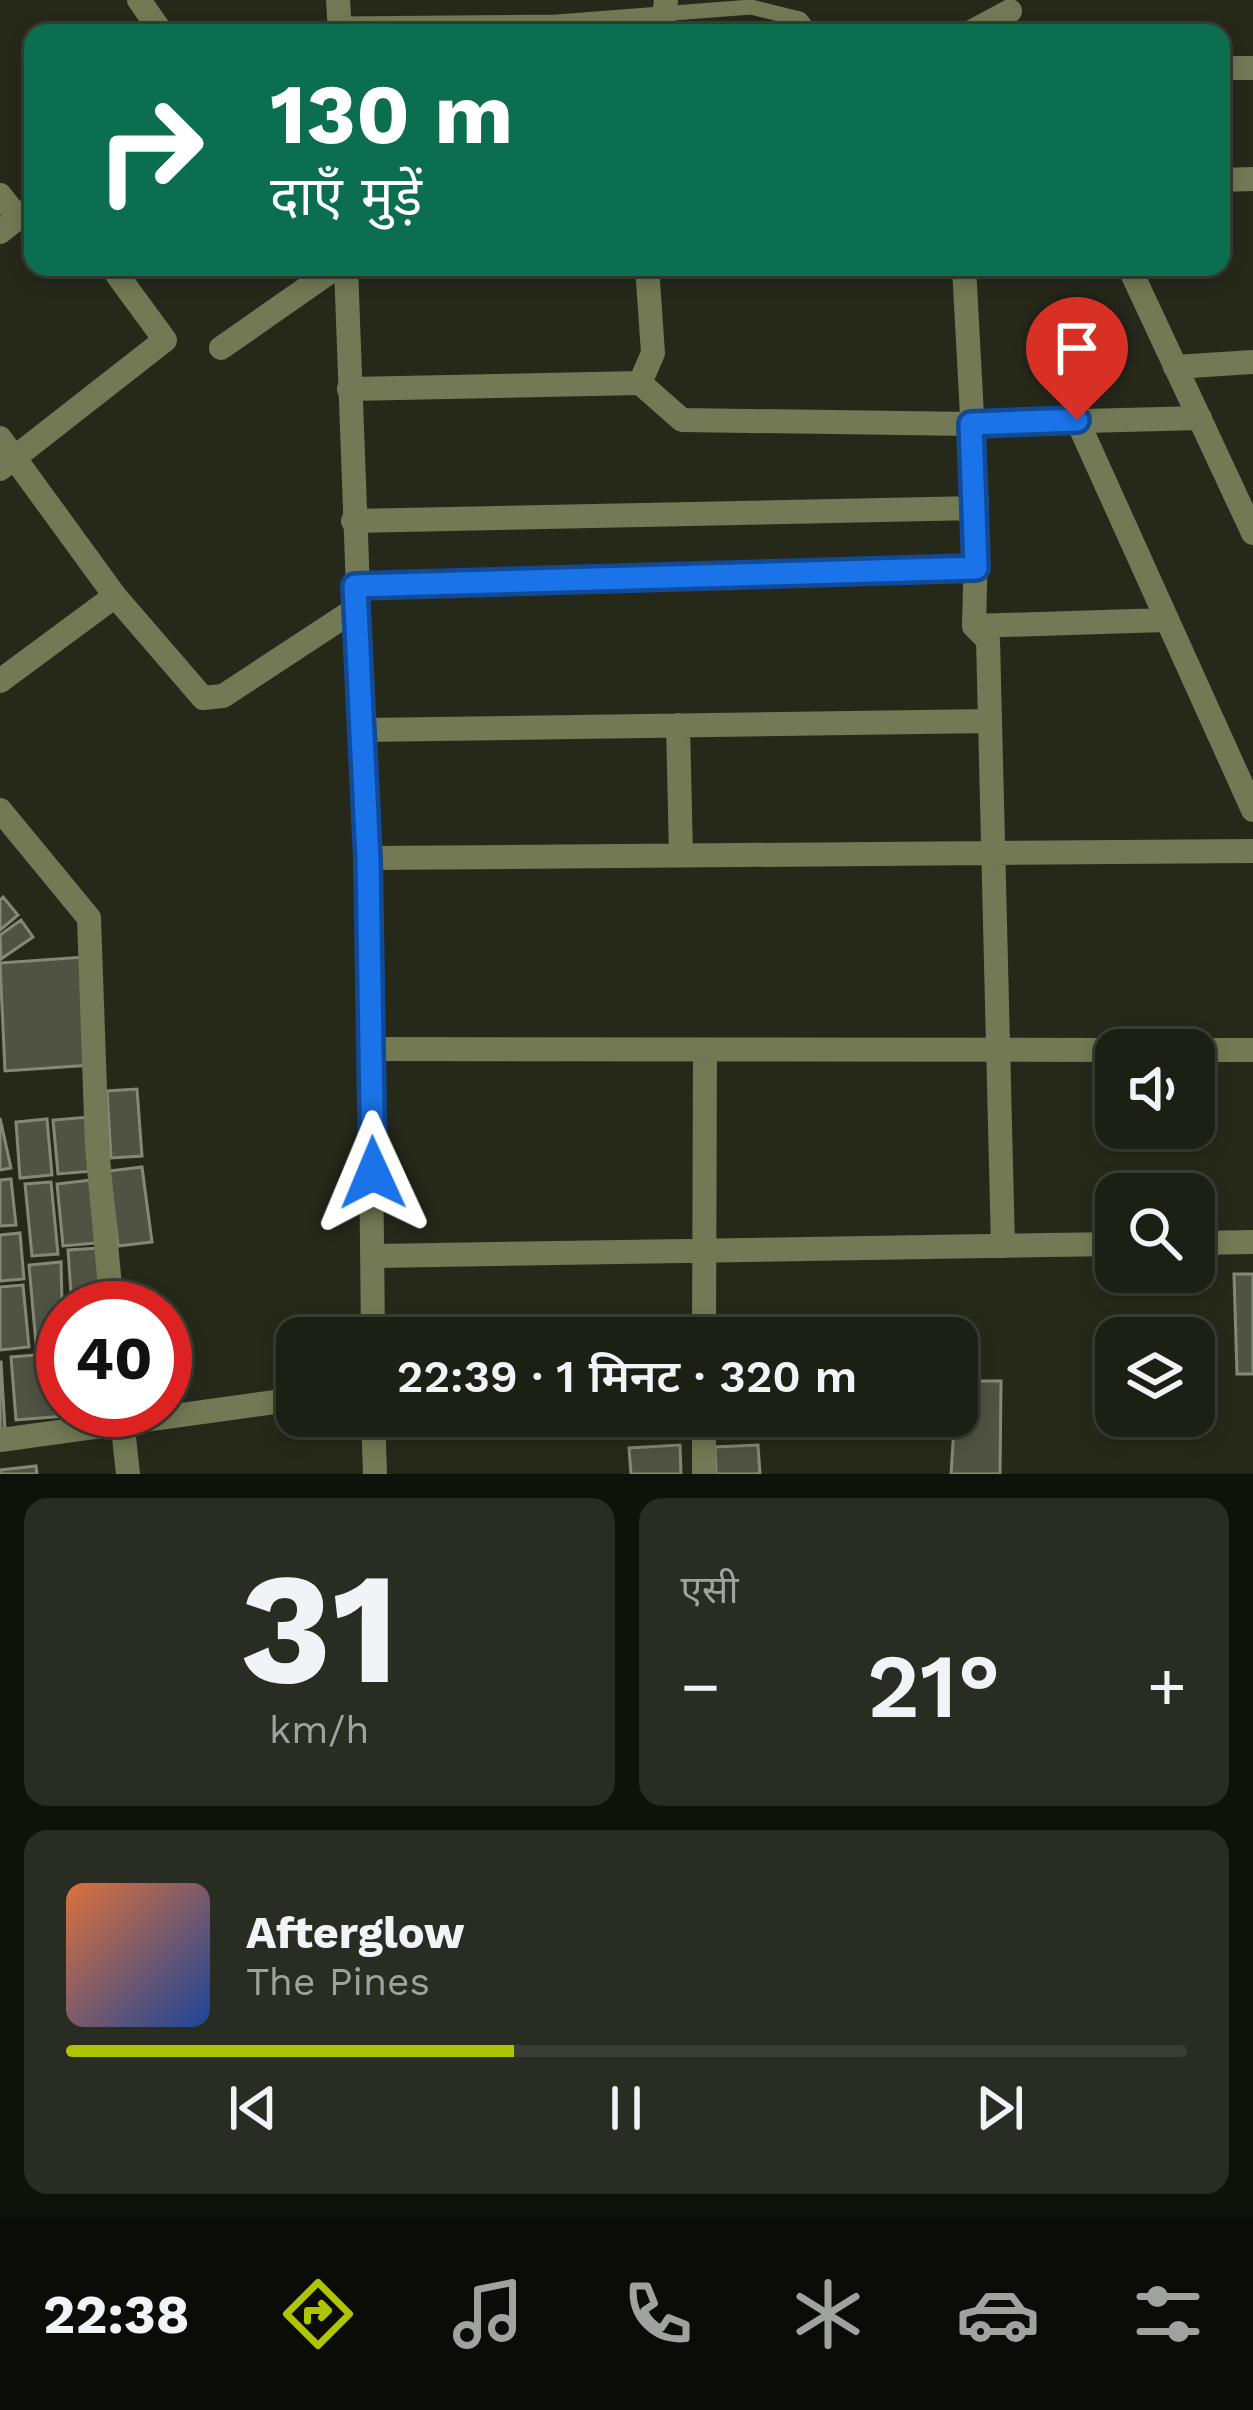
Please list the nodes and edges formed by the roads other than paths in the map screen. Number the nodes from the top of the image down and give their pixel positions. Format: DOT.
graph roads {
  1 [pos="664,15"];
  2 [pos="339,19"];
  3 [pos="804,24"];
  4 [pos="0,195"];
  5 [pos="17,219"];
  6 [pos="118,276"];
  7 [pos="329,276"];
  8 [pos="343,276"];
  9 [pos="648,276"];
  10 [pos="964,276"];
  11 [pos="1133,276"];
  12 [pos="221,348"];
  13 [pos="1253,362"];
  14 [pos="1175,367"];
  15 [pos="640,383"];
  16 [pos="349,389"];
  17 [pos="1199,418"];
  18 [pos="1077,420"];
  19 [pos="971,424"];
  20 [pos="5,455"];
  21 [pos="1247,506"];
  22 [pos="977,508"];
  23 [pos="353,521"];
  24 [pos="1253,533"];
  25 [pos="976,568"];
  26 [pos="115,596"];
  27 [pos="356,597"];
  28 [pos="1165,620"];
  29 [pos="974,626"];
  30 [pos="0,681"];
  31 [pos="990,721"];
  32 [pos="678,725"];
  33 [pos="364,730"];
  34 [pos="0,810"];
  35 [pos="1253,810"];
  36 [pos="1253,851"];
  37 [pos="993,853"];
  38 [pos="681,856"];
  39 [pos="368,859"];
  40 [pos="370,1049"];
  41 [pos="706,1050"];
  42 [pos="998,1050"];
  43 [pos="1095,1050"];
  44 [pos="1215,1050"];
  45 [pos="1253,1050"];
  46 [pos="1253,1242"];
  47 [pos="1215,1243"];
  48 [pos="1095,1244"];
  49 [pos="1003,1246"];
  50 [pos="705,1251"];
  51 [pos="374,1256"];
  52 [pos="109,1281"];
  53 [pos="373,1317"];
  54 [pos="704,1317"];
  55 [pos="276,1401"];
  56 [pos="192,1408"];
  57 [pos="36,1432"];
  58 [pos="124,1437"];
  59 [pos="374,1437"];
  60 [pos="704,1437"];
  61 [pos="0,1440"];
  62 [pos="128,1474"];
  63 [pos="375,1474"];
  64 [pos="704,1474"];
  1 -- 2 [label="lane"];
  1 -- 3 [label="lane"];
  4 -- 5 [label="street"];
  6 -- 20 [label="street"];
  7 -- 12 [label="street"];
  8 -- 16 [label="street"];
  9 -- 15 [label="street"];
  10 -- 19 [label="street"];
  11 -- 14 [label="street"];
  13 -- 14 [label="street"];
  14 -- 17 [label="street"];
  15 -- 16 [label="street"];
  15 -- 19 [label="street"];
  16 -- 23 [label="street"];
  17 -- 18 [label="street"];
  17 -- 21 [label="street"];
  18 -- 19 [label="street"];
  18 -- 28 [label="street"];
  19 -- 22 [label="street"];
  20 -- 26 [label="street"];
  21 -- 24 [label="street"];
  22 -- 23 [label="street"];
  22 -- 25 [label="street"];
  23 -- 27 [label="street"];
  25 -- 27 [label="street"];
  25 -- 29 [label="street"];
  26 -- 27 [label="street"];
  26 -- 30 [label="street"];
  27 -- 33 [label="street"];
  28 -- 29 [label="street"];
  28 -- 35 [label="street"];
  29 -- 31 [label="street"];
  31 -- 32 [label="street"];
  31 -- 37 [label="street"];
  32 -- 33 [label="street"];
  32 -- 38 [label="street"];
  33 -- 39 [label="street"];
  34 -- 52 [label="street"];
  36 -- 37 [label="street"];
  37 -- 38 [label="street"];
  37 -- 42 [label="street"];
  38 -- 39 [label="street"];
  39 -- 40 [label="street"];
  40 -- 41 [label="street"];
  40 -- 51 [label="street"];
  41 -- 42 [label="street"];
  41 -- 50 [label="street"];
  42 -- 43 [label="street"];
  42 -- 49 [label="street"];
  44 -- 45 [label="street"];
  46 -- 47 [label="street"];
  48 -- 49 [label="street"];
  49 -- 50 [label="street"];
  50 -- 51 [label="street"];
  50 -- 54 [label="street"];
  51 -- 53 [label="street"];
  55 -- 56 [label="street"];
  57 -- 61 [label="street"];
  58 -- 62 [label="street"];
  59 -- 63 [label="street"];
  60 -- 64 [label="street"];
}
